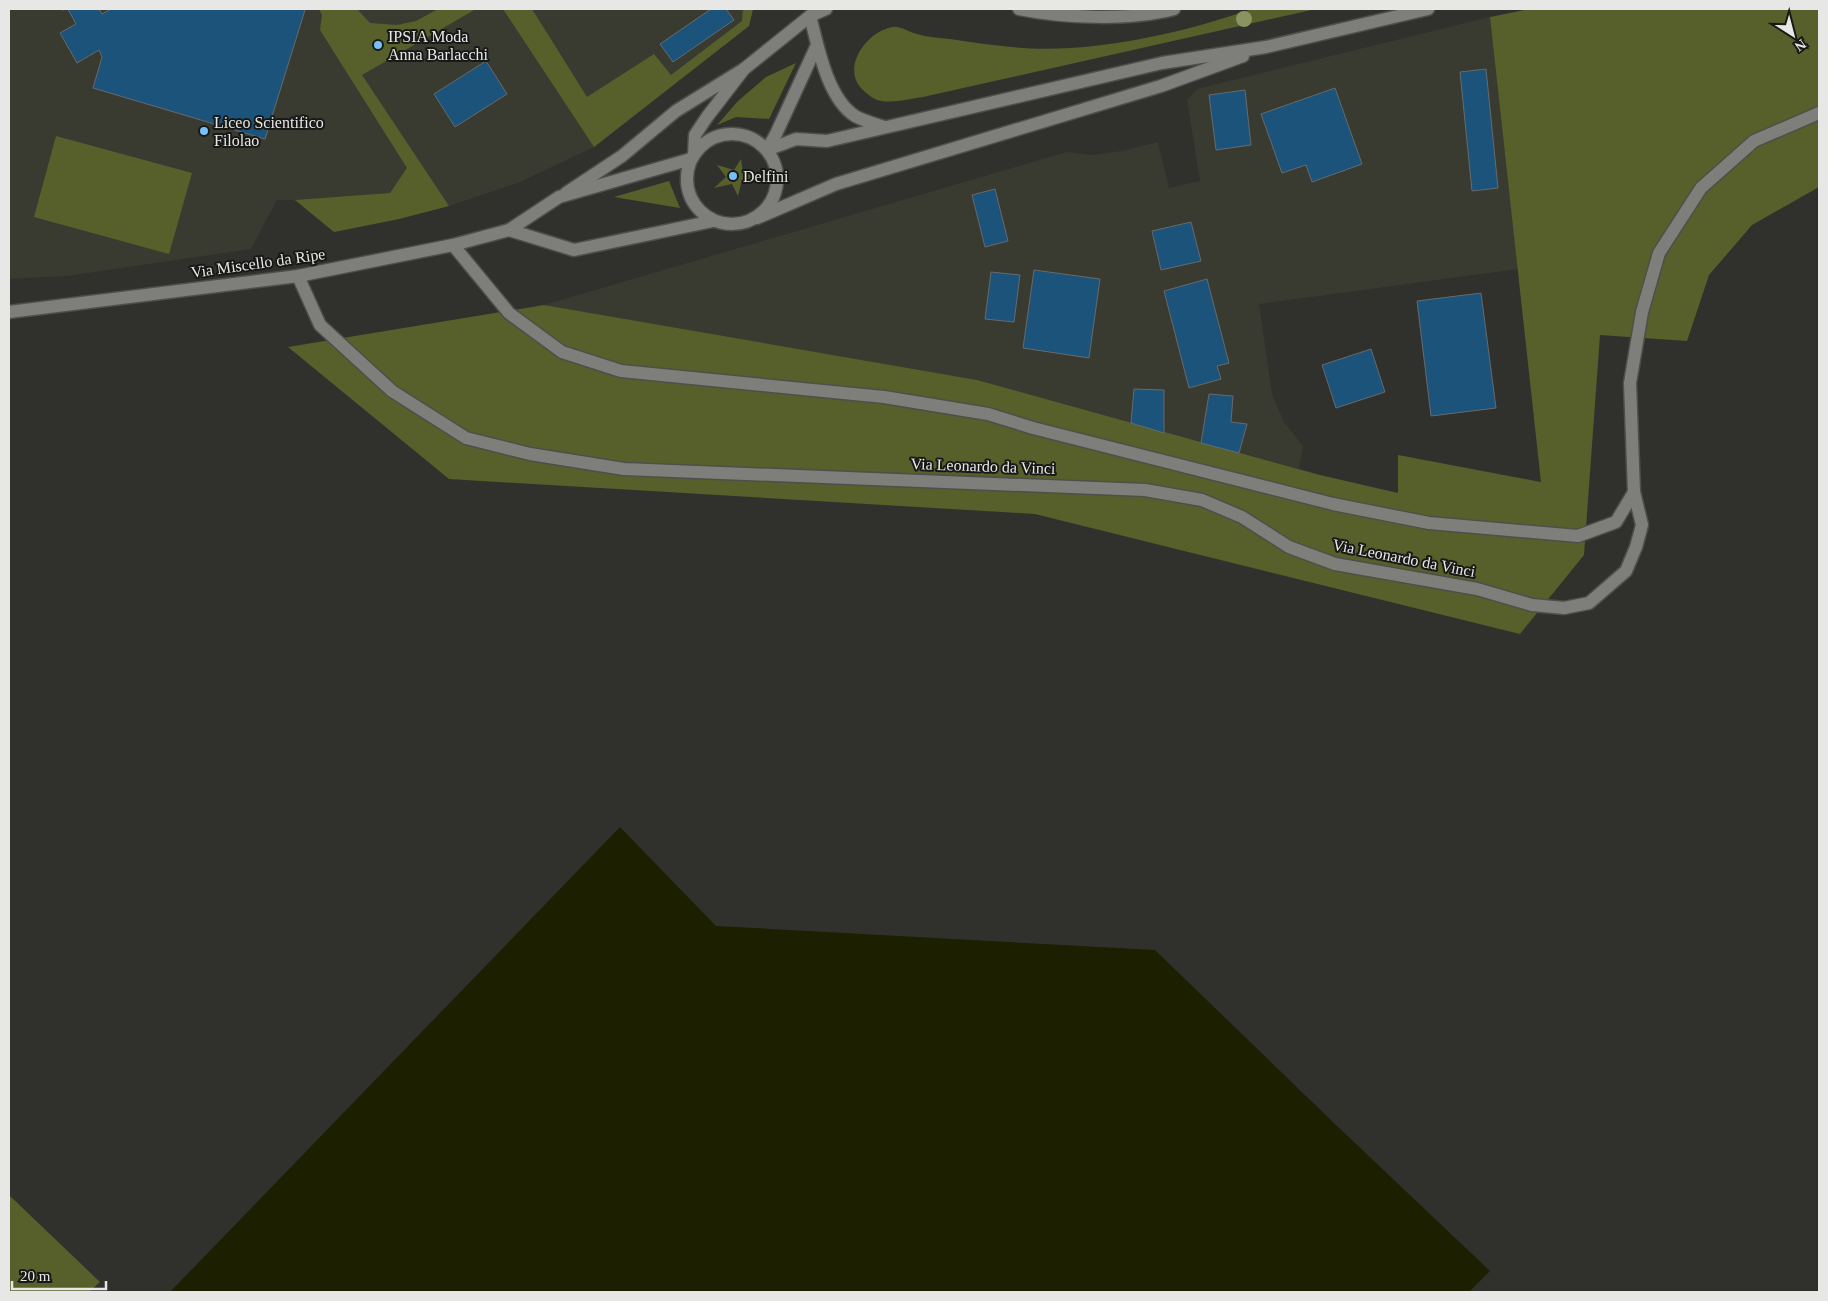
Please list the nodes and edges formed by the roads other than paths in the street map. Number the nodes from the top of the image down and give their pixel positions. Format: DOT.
graph roads {
  1 [pos="826,9"];
  2 [pos="1019,9"];
  3 [pos="1105,9"];
  4 [pos="1174,9"];
  5 [pos="1428,9"];
  6 [pos="810,16"];
  7 [pos="1121,16"];
  8 [pos="818,45"];
  9 [pos="1266,47"];
  10 [pos="744,69"];
  11 [pos="1819,113"];
  12 [pos="884,127"];
  13 [pos="767,150"];
  14 [pos="692,157"];
  15 [pos="559,198"];
  16 [pos="757,218"];
  17 [pos="713,222"];
  18 [pos="509,230"];
  19 [pos="453,245"];
  20 [pos="298,276"];
  21 [pos="9,312"];
  22 [pos="1634,492"];
  1 -- 6 [label="street"];
  2 -- 7 [label="street"];
  3 -- 7 [label="street"];
  4 -- 7 [label="street"];
  5 -- 9 [label="street"];
  6 -- 8 [label="street"];
  6 -- 10 [label="street"];
  8 -- 12 [label="street"];
  8 -- 13 [label="street"];
  9 -- 12 [label="street"];
  9 -- 16 [label="street"];
  10 -- 14 [label="street"];
  10 -- 15 [label="street"];
  11 -- 22 [label="street, Via Leonardo da Vinci"];
  12 -- 13 [label="street"];
  13 -- 14 [label="street"];
  13 -- 16 [label="street"];
  14 -- 15 [label="street"];
  14 -- 17 [label="street"];
  15 -- 18 [label="street"];
  16 -- 17 [label="street"];
  17 -- 18 [label="street"];
  18 -- 19 [label="street, Via Miscello da Ripe"];
  19 -- 20 [label="street, Via Miscello da Ripe"];
  19 -- 22 [label="street, Via Leonardo da Vinci"];
  20 -- 21 [label="street, Via Miscello da Ripe"];
  20 -- 22 [label="street, Via Leonardo da Vinci"];
}
